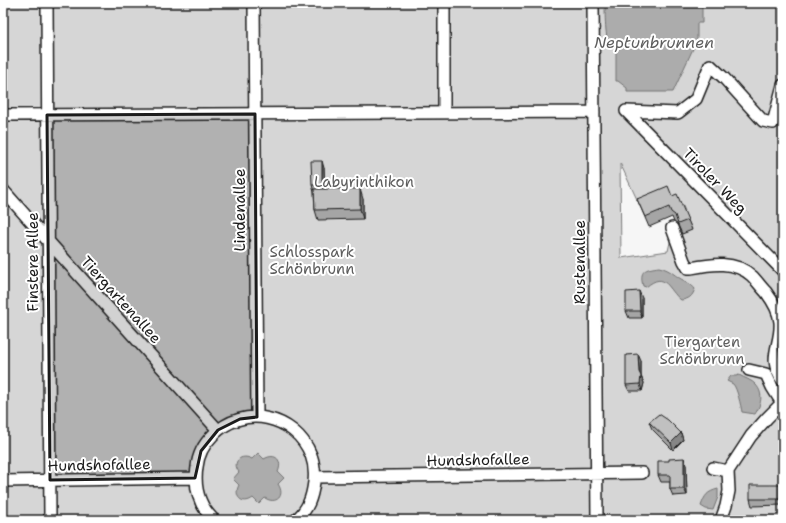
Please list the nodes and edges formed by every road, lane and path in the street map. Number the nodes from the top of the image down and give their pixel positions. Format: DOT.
graph roads {
  1 [pos="47,3"];
  2 [pos="254,3"];
  3 [pos="444,3"];
  4 [pos="593,3"];
  5 [pos="783,85"];
  6 [pos="594,112"];
  7 [pos="444,113"];
  8 [pos="255,114"];
  9 [pos="3,115"];
  10 [pos="47,115"];
  11 [pos="3,190"];
  12 [pos="672,228"];
  13 [pos="48,241"];
  14 [pos="783,271"];
  15 [pos="779,309"];
  16 [pos="749,370"];
  17 [pos="783,381"];
  18 [pos="782,404"];
  19 [pos="257,417"];
  20 [pos="218,430"];
  21 [pos="713,468"];
  22 [pos="728,471"];
  23 [pos="596,473"];
  24 [pos="642,473"];
  25 [pos="315,477"];
  26 [pos="195,478"];
  27 [pos="50,480"];
  28 [pos="3,481"];
  29 [pos="50,520"];
  30 [pos="214,520"];
  31 [pos="298,520"];
  32 [pos="596,520"];
  33 [pos="721,520"];
  1 -- 10 [label="street, Finstere Allee"];
  2 -- 8 [label="street, Lindenallee"];
  3 -- 7 [label="street"];
  4 -- 6 [label="street, Rustenallee"];
  5 -- 14 [label="street, Tiroler Weg"];
  6 -- 7 [label="street"];
  6 -- 23 [label="street, Rustenallee"];
  7 -- 8 [label="street"];
  8 -- 10 [label="street"];
  8 -- 19 [label="street, Lindenallee"];
  9 -- 10 [label="street"];
  10 -- 13 [label="street, Finstere Allee"];
  11 -- 13 [label="street, Tiergartenallee"];
  12 -- 15 [label="street"];
  13 -- 20 [label="street, Tiergartenallee"];
  13 -- 27 [label="street, Finstere Allee"];
  15 -- 17 [label="street"];
  16 -- 18 [label="street"];
  18 -- 22 [label="street"];
  19 -- 20 [label="street"];
  19 -- 25 [label="street"];
  20 -- 26 [label="street"];
  21 -- 22 [label="street"];
  22 -- 33 [label="street"];
  23 -- 24 [label="street, Hundshofallee"];
  23 -- 25 [label="street, Hundshofallee"];
  23 -- 32 [label="street, Rustenallee"];
  25 -- 31 [label="street"];
  26 -- 27 [label="street, Hundshofallee"];
  26 -- 30 [label="street"];
  27 -- 28 [label="street, Hundshofallee"];
  27 -- 29 [label="street, Finstere Allee"];
}
